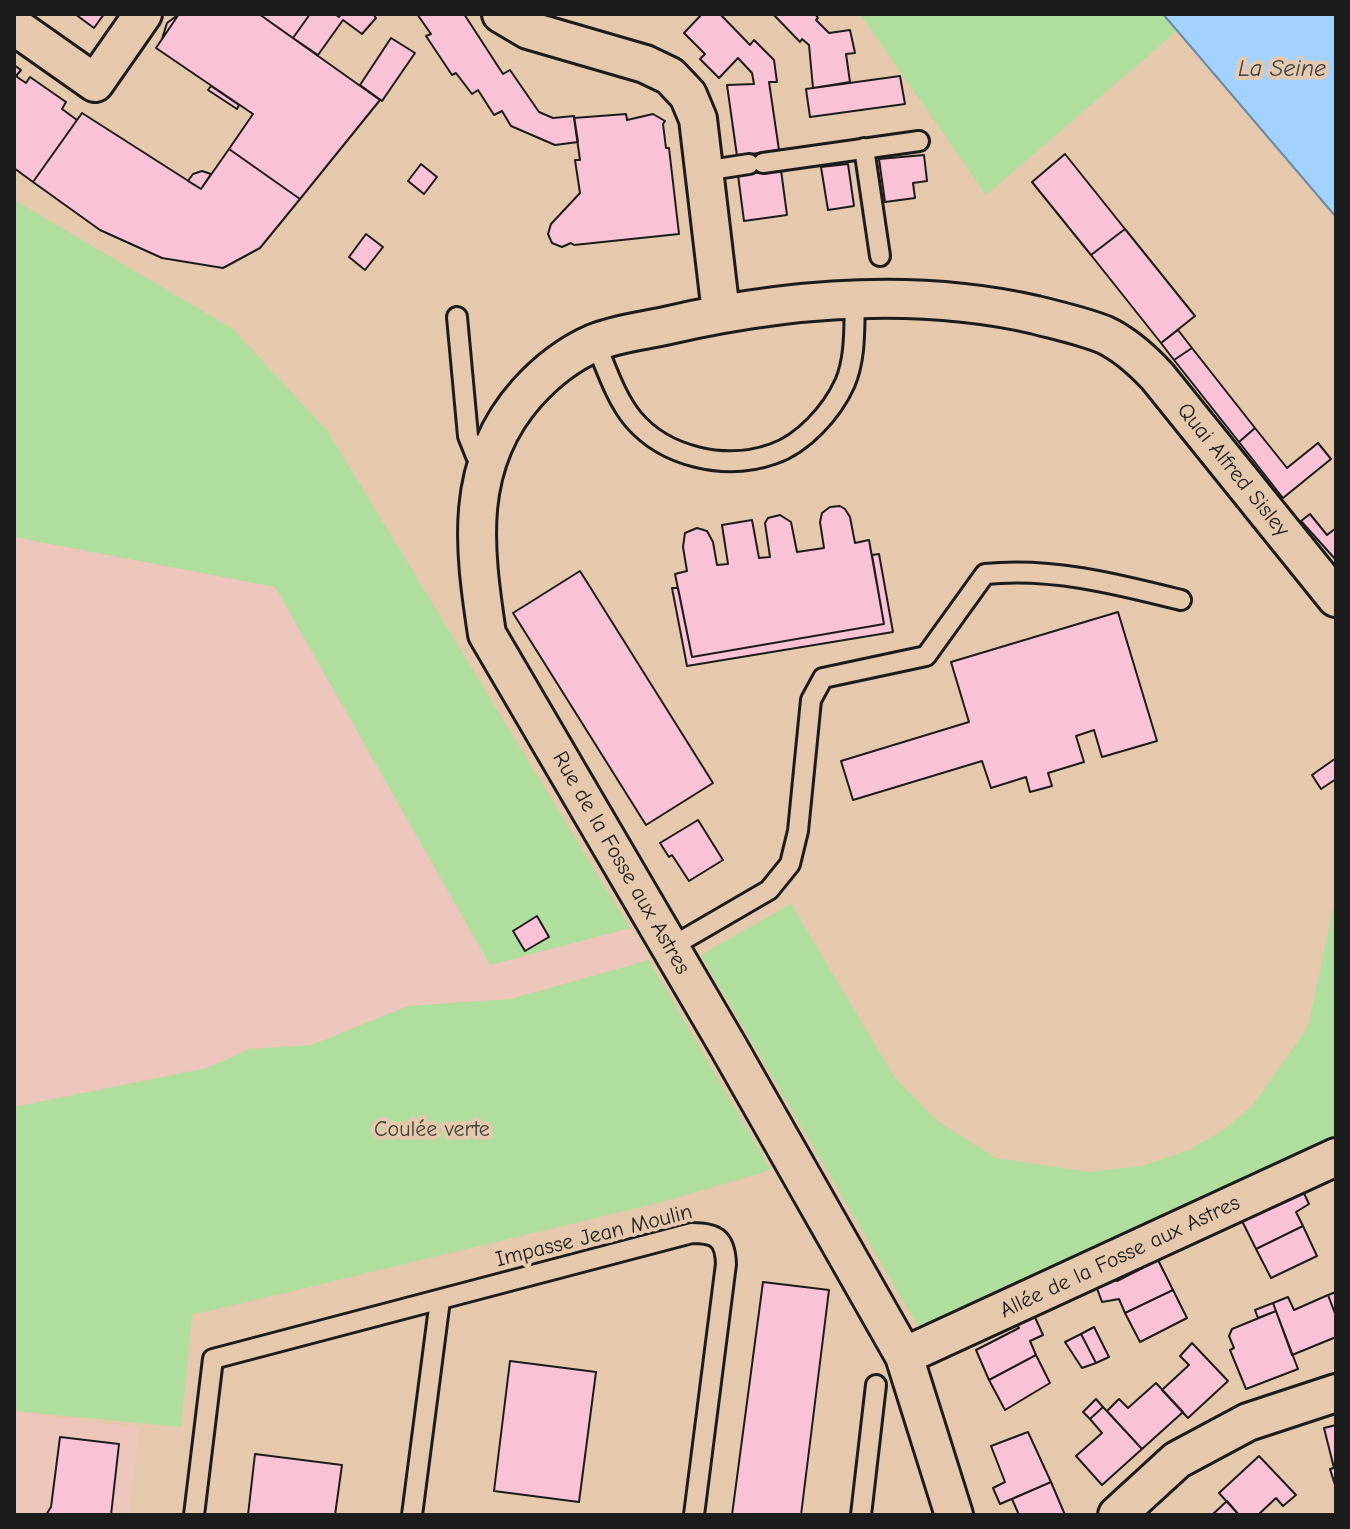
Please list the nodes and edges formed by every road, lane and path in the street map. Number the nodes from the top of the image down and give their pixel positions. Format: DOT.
graph roads {
  1 [pos="143,14"];
  2 [pos="501,14"];
  3 [pos="14,26"];
  4 [pos="919,141"];
  5 [pos="864,148"];
  6 [pos="704,171"];
  7 [pos="880,256"];
  8 [pos="855,298"];
  9 [pos="721,313"];
  10 [pos="457,317"];
  11 [pos="595,342"];
  12 [pos="488,463"];
  13 [pos="1336,598"];
  14 [pos="1181,600"];
  15 [pos="671,947"];
  16 [pos="1336,1157"];
  17 [pos="440,1300"];
  18 [pos="904,1356"];
  19 [pos="876,1385"];
  20 [pos="1336,1393"];
  21 [pos="194,1515"];
  22 [pos="412,1515"];
  23 [pos="694,1515"];
  24 [pos="861,1515"];
  25 [pos="954,1515"];
  26 [pos="1117,1515"];
  1 -- 3 [label="street"];
  2 -- 6 [label="street"];
  4 -- 5 [label="lane"];
  5 -- 6 [label="lane"];
  5 -- 7 [label="lane"];
  6 -- 9 [label="street"];
  8 -- 9 [label="street, Rue de la Fosse aux Astres"];
  8 -- 11 [label="lane"];
  8 -- 13 [label="street, Quai Alfred Sisley"];
  9 -- 11 [label="street, Rue de la Fosse aux Astres"];
  10 -- 12 [label="lane"];
  11 -- 12 [label="street, Rue de la Fosse aux Astres"];
  12 -- 15 [label="street, Rue de la Fosse aux Astres"];
  14 -- 15 [label="lane"];
  15 -- 18 [label="street, Rue de la Fosse aux Astres"];
  16 -- 18 [label="street, Allée de la Fosse aux Astres"];
  17 -- 21 [label="lane"];
  17 -- 22 [label="lane"];
  17 -- 23 [label="lane, Impasse Jean Moulin"];
  18 -- 25 [label="street, Rue de la Fosse aux Astres"];
  19 -- 24 [label="lane"];
  20 -- 26 [label="street"];
}
